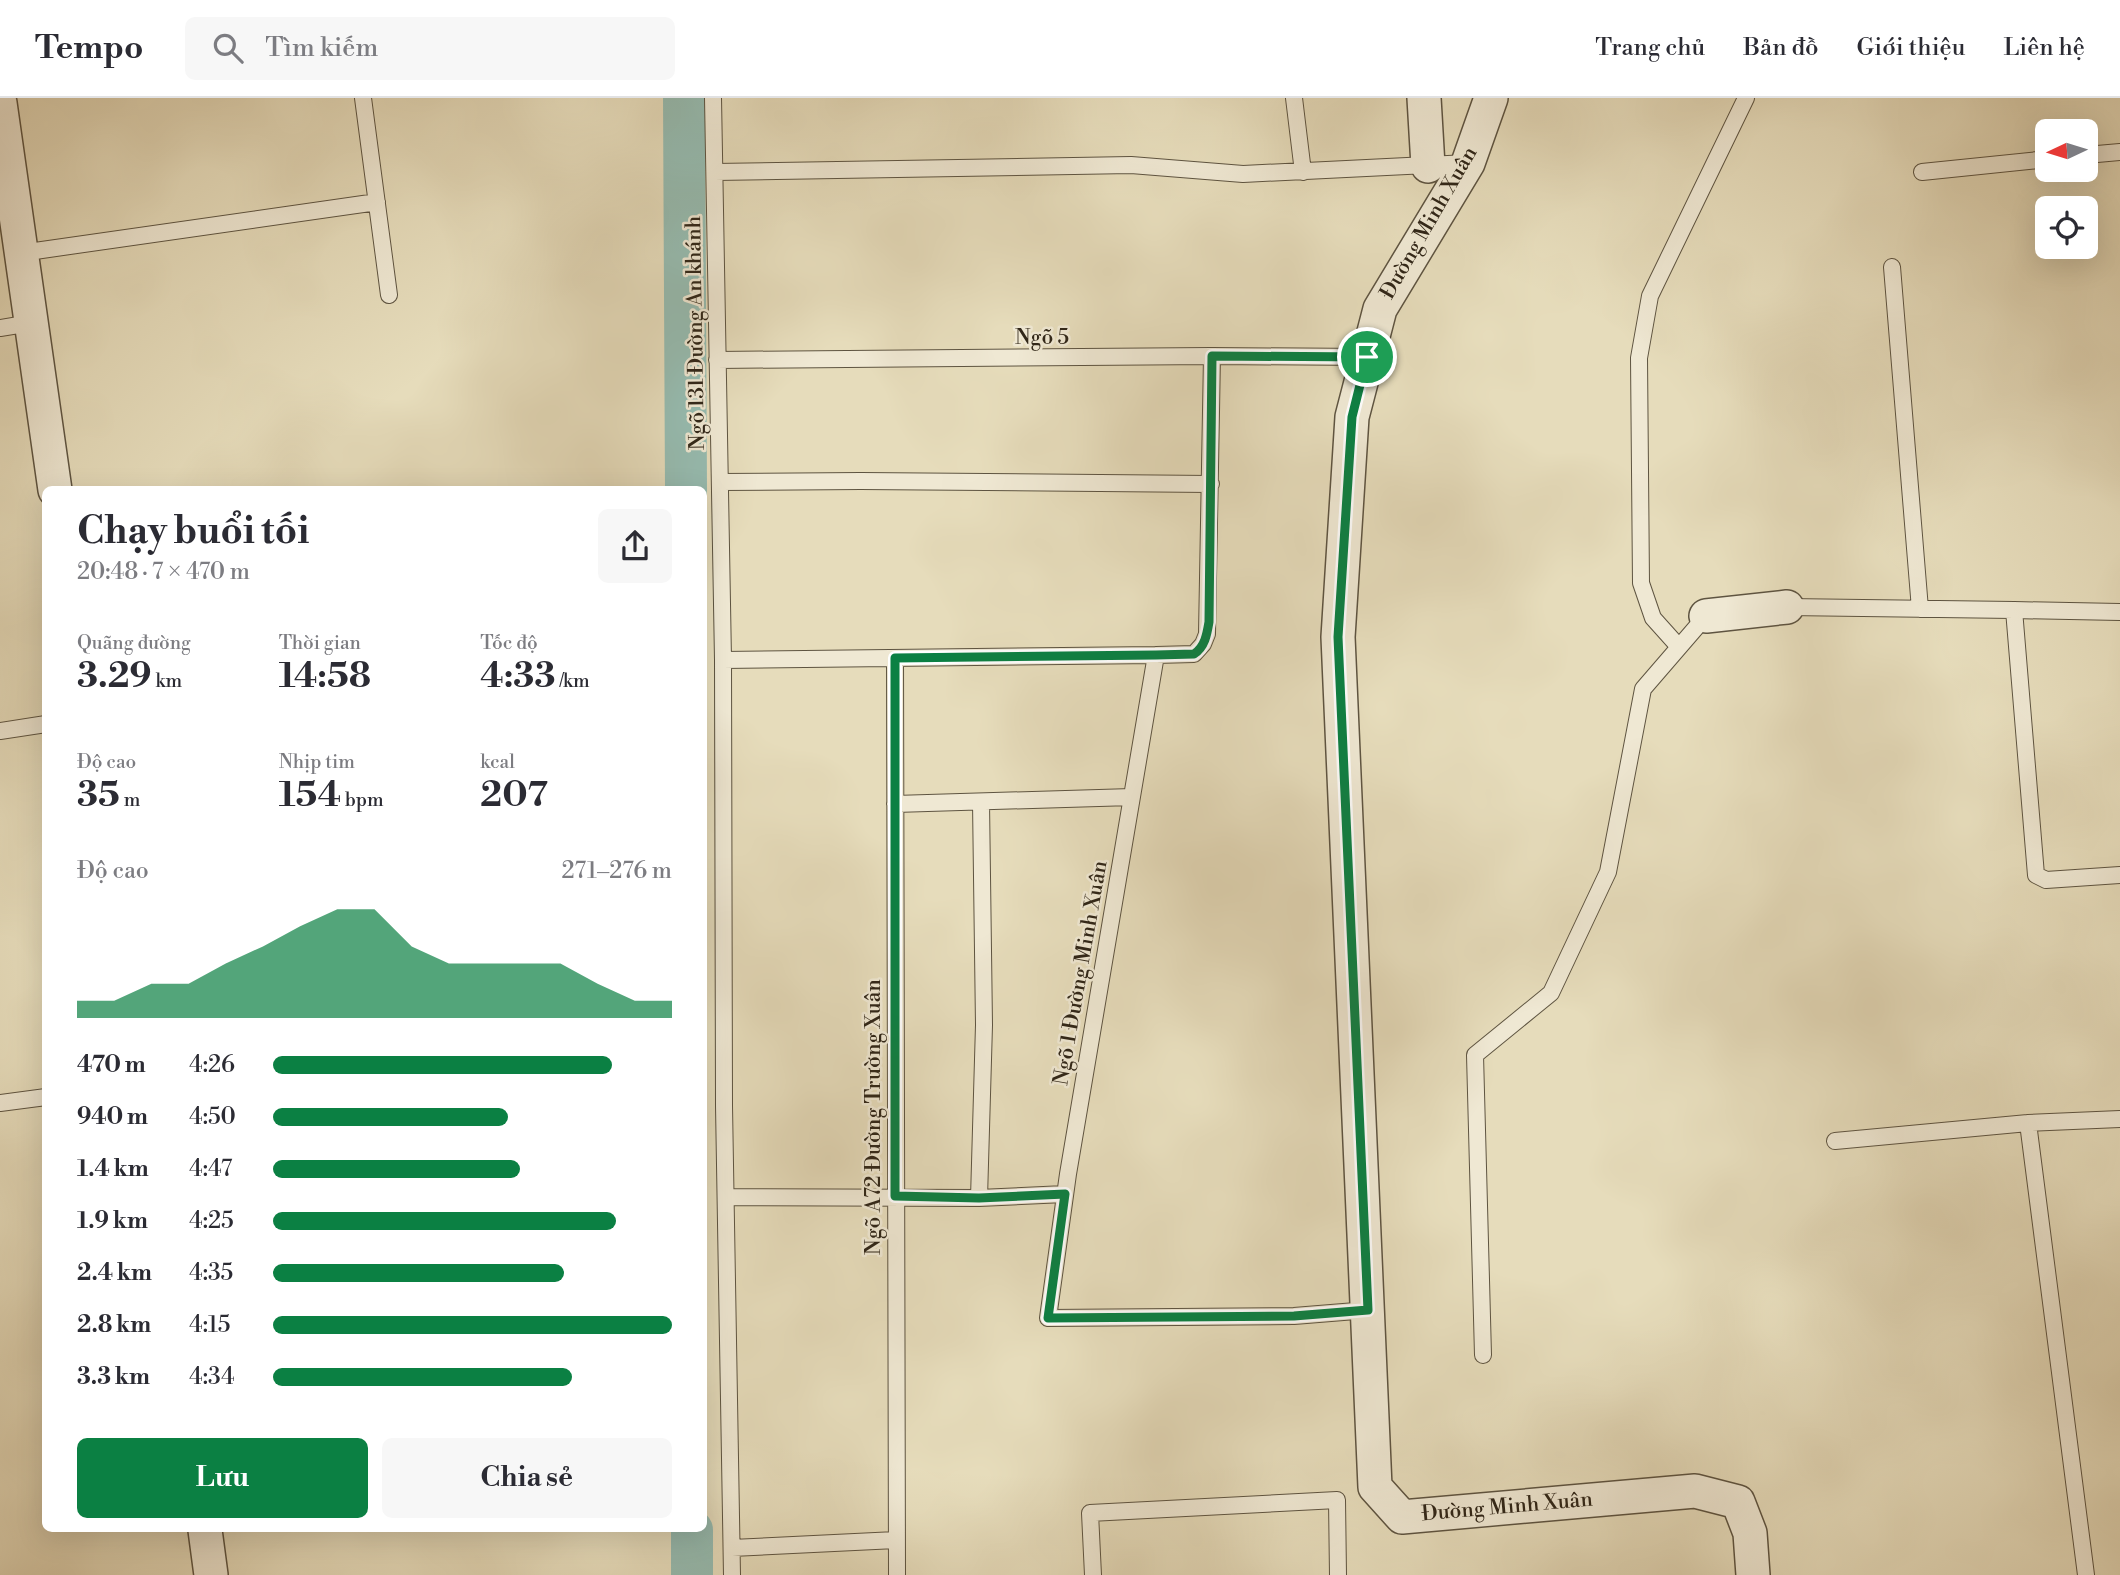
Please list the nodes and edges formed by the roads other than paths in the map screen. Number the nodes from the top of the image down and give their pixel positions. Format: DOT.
graph roads {
  1 [pos="363,98"];
  2 [pos="713,98"];
  3 [pos="1294,98"];
  4 [pos="1423,98"];
  5 [pos="1491,98"];
  6 [pos="1746,98"];
  7 [pos="0,103"];
  8 [pos="2120,152"];
  9 [pos="2098,154"];
  10 [pos="2035,160"];
  11 [pos="1468,163"];
  12 [pos="1428,166"];
  13 [pos="715,172"];
  14 [pos="1303,172"];
  15 [pos="1922,172"];
  16 [pos="377,202"];
  17 [pos="21,253"];
  18 [pos="1892,267"];
  19 [pos="389,295"];
  20 [pos="15,326"];
  21 [pos="1212,356"];
  22 [pos="1367,357"];
  23 [pos="717,360"];
  24 [pos="720,482"];
  25 [pos="1210,484"];
  26 [pos="54,486"];
  27 [pos="1779,608"];
  28 [pos="1920,609"];
  29 [pos="2014,610"];
  30 [pos="2120,612"];
  31 [pos="1706,616"];
  32 [pos="1679,647"];
  33 [pos="1156,655"];
  34 [pos="895,658"];
  35 [pos="723,660"];
  36 [pos="42,725"];
  37 [pos="0,731"];
  38 [pos="1132,797"];
  39 [pos="981,802"];
  40 [pos="895,804"];
  41 [pos="2120,874"];
  42 [pos="42,1097"];
  43 [pos="0,1102"];
  44 [pos="2120,1119"];
  45 [pos="2028,1123"];
  46 [pos="1835,1141"];
  47 [pos="1065,1194"];
  48 [pos="895,1196"];
  49 [pos="727,1197"];
  50 [pos="979,1198"];
  51 [pos="1368,1310"];
  52 [pos="1483,1355"];
  53 [pos="205,1532"];
  54 [pos="896,1539"];
  55 [pos="732,1548"];
  56 [pos="211,1575"];
  57 [pos="732,1575"];
  58 [pos="897,1575"];
  59 [pos="1093,1575"];
  60 [pos="1338,1575"];
  61 [pos="1753,1575"];
  62 [pos="2086,1575"];
  1 -- 16 [label="lane"];
  2 -- 13 [label="lane, Ngõ 131 Đường An khánh"];
  3 -- 14 [label="lane"];
  4 -- 12 [label="street"];
  5 -- 11 [label="street, Đường Minh Xuân"];
  6 -- 32 [label="lane"];
  7 -- 17 [label="street"];
  8 -- 9 [label="lane"];
  10 -- 15 [label="lane"];
  11 -- 12 [label="lane"];
  11 -- 22 [label="street, Đường Minh Xuân"];
  12 -- 14 [label="lane"];
  13 -- 14 [label="lane"];
  13 -- 23 [label="lane, Ngõ 131 Đường An khánh"];
  16 -- 17 [label="lane"];
  16 -- 19 [label="lane"];
  17 -- 20 [label="street"];
  18 -- 28 [label="lane"];
  20 -- 26 [label="street"];
  21 -- 22 [label="lane, Ngõ 5"];
  21 -- 23 [label="lane, Ngõ 5"];
  21 -- 25 [label="lane"];
  22 -- 51 [label="street, Đường Minh Xuân"];
  23 -- 24 [label="lane, Ngõ 131 Đường An khánh"];
  24 -- 25 [label="lane"];
  24 -- 35 [label="lane, Ngõ 131 Đường An khánh"];
  25 -- 33 [label="lane"];
  27 -- 28 [label="lane"];
  27 -- 31 [label="street"];
  28 -- 29 [label="lane"];
  29 -- 30 [label="lane"];
  29 -- 41 [label="lane"];
  31 -- 32 [label="lane"];
  32 -- 52 [label="lane"];
  33 -- 34 [label="lane"];
  33 -- 38 [label="lane, Ngõ 1 Đường Minh Xuân"];
  34 -- 35 [label="lane"];
  34 -- 40 [label="lane, Ngõ A72 Đường Trường Xuân"];
  35 -- 49 [label="lane, Ngõ 131 Đường An khánh"];
  36 -- 37 [label="lane"];
  38 -- 39 [label="lane"];
  38 -- 47 [label="lane, Ngõ 1 Đường Minh Xuân"];
  39 -- 40 [label="lane"];
  39 -- 50 [label="lane"];
  40 -- 48 [label="lane, Ngõ A72 Đường Trường Xuân"];
  42 -- 43 [label="lane"];
  44 -- 45 [label="lane"];
  45 -- 46 [label="lane"];
  45 -- 62 [label="lane"];
  47 -- 50 [label="lane"];
  47 -- 51 [label="lane, Ngõ 1 Đường Minh Xuân"];
  48 -- 49 [label="lane"];
  48 -- 50 [label="lane"];
  48 -- 54 [label="lane, Ngõ A72 Đường Trường Xuân"];
  49 -- 55 [label="lane, Ngõ 131 Đường An khánh"];
  51 -- 61 [label="street, Đường Minh Xuân"];
  53 -- 56 [label="street"];
  54 -- 55 [label="lane"];
  54 -- 58 [label="lane, Ngõ A72 Đường Trường Xuân"];
  55 -- 57 [label="lane, Ngõ 131 Đường An khánh"];
  59 -- 60 [label="lane"];
}
